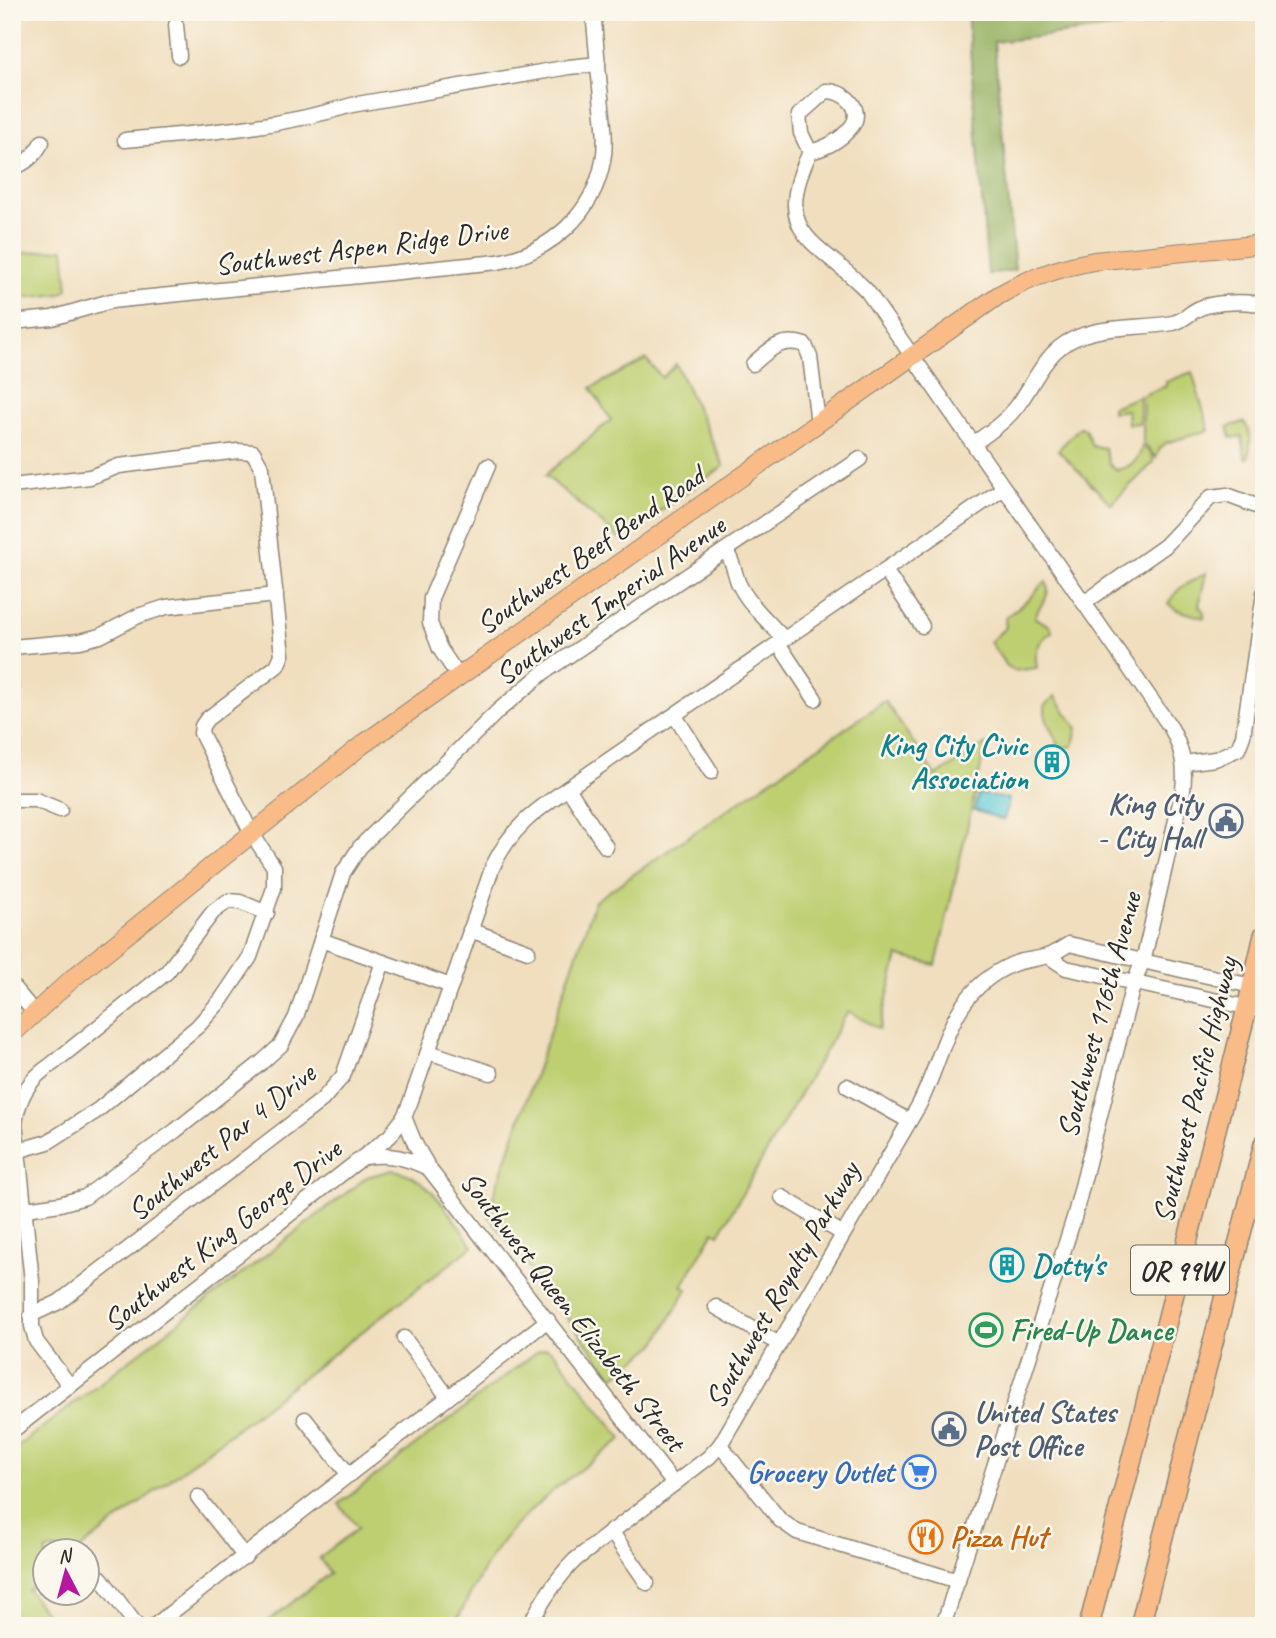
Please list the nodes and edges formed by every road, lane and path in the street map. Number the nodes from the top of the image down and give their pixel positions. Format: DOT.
graph roads {
  1 [pos="593,12"];
  2 [pos="176,25"];
  3 [pos="179,56"];
  4 [pos="598,64"];
  5 [pos="125,141"];
  6 [pos="42,142"];
  7 [pos="810,152"];
  8 [pos="12,167"];
  9 [pos="1264,244"];
  10 [pos="1264,306"];
  11 [pos="12,322"];
  12 [pos="913,356"];
  13 [pos="753,364"];
  14 [pos="818,423"];
  15 [pos="974,443"];
  16 [pos="860,459"];
  17 [pos="488,466"];
  18 [pos="12,486"];
  19 [pos="1004,488"];
  20 [pos="1264,509"];
  21 [pos="726,551"];
  22 [pos="885,570"];
  23 [pos="1264,593"];
  24 [pos="276,595"];
  25 [pos="1084,604"];
  26 [pos="922,626"];
  27 [pos="781,641"];
  28 [pos="12,647"];
  29 [pos="459,677"];
  30 [pos="815,699"];
  31 [pos="675,716"];
  32 [pos="1184,763"];
  33 [pos="711,772"];
  34 [pos="568,788"];
  35 [pos="12,800"];
  36 [pos="60,810"];
  37 [pos="252,834"];
  38 [pos="606,847"];
  39 [pos="267,913"];
  40 [pos="470,930"];
  41 [pos="1264,935"];
  42 [pos="321,940"];
  43 [pos="528,951"];
  44 [pos="1048,956"];
  45 [pos="1142,961"];
  46 [pos="383,962"];
  47 [pos="1135,983"];
  48 [pos="12,986"];
  49 [pos="451,986"];
  50 [pos="1258,988"];
  51 [pos="1256,1009"];
  52 [pos="34,1012"];
  53 [pos="12,1034"];
  54 [pos="429,1052"];
  55 [pos="492,1073"];
  56 [pos="847,1086"];
  57 [pos="404,1116"];
  58 [pos="909,1121"];
  59 [pos="1264,1144"];
  60 [pos="20,1150"];
  61 [pos="364,1158"];
  62 [pos="430,1170"];
  63 [pos="782,1197"];
  64 [pos="26,1209"];
  65 [pos="843,1234"];
  66 [pos="716,1307"];
  67 [pos="31,1315"];
  68 [pos="548,1320"];
  69 [pos="404,1338"];
  70 [pos="779,1344"];
  71 [pos="70,1386"];
  72 [pos="448,1397"];
  73 [pos="305,1419"];
  74 [pos="12,1430"];
  75 [pos="720,1445"];
  76 [pos="349,1475"];
  77 [pos="674,1484"];
  78 [pos="198,1497"];
  79 [pos="611,1531"];
  80 [pos="245,1557"];
  81 [pos="102,1579"];
  82 [pos="958,1581"];
  83 [pos="647,1583"];
  84 [pos="137,1626"];
  85 [pos="154,1626"];
  86 [pos="529,1626"];
  87 [pos="943,1626"];
  88 [pos="1089,1626"];
  89 [pos="1140,1626"];
  1 -- 4 [label="street, Southwest Aspen Ridge Drive"];
  2 -- 3 [label="street"];
  4 -- 5 [label="street"];
  4 -- 11 [label="street, Southwest Aspen Ridge Drive"];
  6 -- 8 [label="street"];
  7 -- 7 [label="street"];
  7 -- 12 [label="street, Southwest 116th Avenue"];
  9 -- 12 [label="main road, Southwest Beef Bend Road"];
  10 -- 15 [label="street"];
  12 -- 14 [label="main road, Southwest Beef Bend Road"];
  12 -- 15 [label="street, Southwest 116th Avenue"];
  13 -- 14 [label="street"];
  14 -- 29 [label="main road, Southwest Beef Bend Road"];
  15 -- 19 [label="street, Southwest 116th Avenue"];
  16 -- 21 [label="street, Southwest Imperial Avenue"];
  17 -- 29 [label="street"];
  18 -- 24 [label="street"];
  19 -- 22 [label="street, Southwest King George Drive"];
  19 -- 25 [label="street, Southwest 116th Avenue"];
  20 -- 25 [label="street"];
  21 -- 27 [label="street"];
  21 -- 42 [label="street, Southwest Imperial Avenue"];
  22 -- 26 [label="street"];
  22 -- 27 [label="street, Southwest King George Drive"];
  23 -- 32 [label="street"];
  24 -- 28 [label="street"];
  24 -- 37 [label="street"];
  25 -- 32 [label="street, Southwest 116th Avenue"];
  27 -- 30 [label="street"];
  27 -- 31 [label="street, Southwest King George Drive"];
  29 -- 37 [label="main road, Southwest Beef Bend Road"];
  31 -- 33 [label="street"];
  31 -- 34 [label="street, Southwest King George Drive"];
  32 -- 45 [label="street, Southwest 116th Avenue"];
  34 -- 38 [label="street"];
  34 -- 40 [label="street, Southwest King George Drive"];
  35 -- 36 [label="street"];
  37 -- 39 [label="street"];
  37 -- 52 [label="main road, Southwest Beef Bend Road"];
  39 -- 60 [label="street"];
  39 -- 60 [label="street"];
  40 -- 43 [label="street"];
  40 -- 49 [label="street, Southwest King George Drive"];
  41 -- 50 [label="highway, Southwest Pacific Highway / OR 99W"];
  42 -- 46 [label="street"];
  42 -- 64 [label="street, Southwest Imperial Avenue"];
  44 -- 45 [label="street, Southwest Royalty Parkway"];
  44 -- 47 [label="street"];
  44 -- 58 [label="street, Southwest Royalty Parkway"];
  45 -- 47 [label="street, Southwest 116th Avenue"];
  45 -- 50 [label="street, Southwest Royalty Parkway"];
  46 -- 49 [label="street"];
  46 -- 67 [label="street, Southwest Par 4 Drive"];
  47 -- 51 [label="street"];
  47 -- 82 [label="street, Southwest 116th Avenue"];
  48 -- 52 [label="street"];
  49 -- 54 [label="street, Southwest King George Drive"];
  50 -- 51 [label="highway, Southwest Pacific Highway / OR 99W"];
  51 -- 88 [label="highway, Southwest Pacific Highway / OR 99W"];
  52 -- 53 [label="main road, Southwest Beef Bend Road"];
  54 -- 55 [label="street"];
  54 -- 57 [label="street, Southwest King George Drive"];
  56 -- 58 [label="street"];
  57 -- 61 [label="street, Southwest King George Drive"];
  57 -- 62 [label="street, Southwest Queen Elizabeth Street"];
  58 -- 65 [label="street, Southwest Royalty Parkway"];
  59 -- 89 [label="highway, OR 99W"];
  60 -- 64 [label="street"];
  61 -- 62 [label="street, Southwest Queen Elizabeth Street"];
  61 -- 71 [label="street, Southwest King George Drive"];
  62 -- 68 [label="street, Southwest Queen Elizabeth Street"];
  63 -- 65 [label="street"];
  64 -- 67 [label="street"];
  65 -- 70 [label="street, Southwest Royalty Parkway"];
  66 -- 70 [label="street"];
  67 -- 71 [label="street"];
  68 -- 72 [label="street"];
  68 -- 77 [label="street, Southwest Queen Elizabeth Street"];
  69 -- 72 [label="street"];
  70 -- 75 [label="street, Southwest Royalty Parkway"];
  71 -- 74 [label="street, Southwest King George Drive"];
  72 -- 76 [label="street"];
  73 -- 76 [label="street"];
  75 -- 77 [label="street, Southwest Royalty Parkway"];
  75 -- 82 [label="street, Southwest Queen Elizabeth Street"];
  76 -- 80 [label="street"];
  77 -- 79 [label="street, Southwest Royalty Parkway"];
  78 -- 80 [label="street"];
  79 -- 83 [label="street"];
  79 -- 86 [label="street, Southwest Royalty Parkway"];
  80 -- 85 [label="street"];
  81 -- 84 [label="street"];
  82 -- 87 [label="street, Southwest 116th Avenue"];
}
